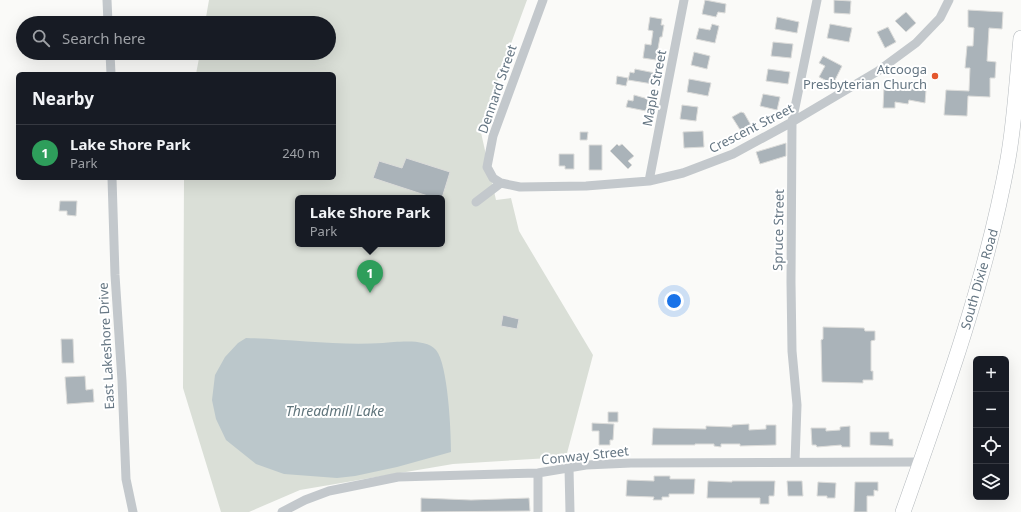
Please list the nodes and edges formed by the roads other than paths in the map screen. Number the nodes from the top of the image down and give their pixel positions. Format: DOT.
graph roads {
  1 [pos="107,0"];
  2 [pos="543,0"];
  3 [pos="684,0"];
  4 [pos="817,0"];
  5 [pos="949,0"];
  6 [pos="108,16"];
  7 [pos="1021,38"];
  8 [pos="110,60"];
  9 [pos="111,72"];
  10 [pos="792,122"];
  11 [pos="112,180"];
  12 [pos="649,181"];
  13 [pos="501,184"];
  14 [pos="476,202"];
  15 [pos="795,462"];
  16 [pos="921,462"];
  17 [pos="569,468"];
  18 [pos="538,473"];
  19 [pos="133,512"];
  20 [pos="282,512"];
  21 [pos="538,512"];
  22 [pos="570,512"];
  23 [pos="903,512"];
  1 -- 6 [label="street"];
  2 -- 13 [label="street, Dennard Street"];
  3 -- 12 [label="street, Maple Street"];
  4 -- 10 [label="street, Spruce Street"];
  5 -- 10 [label="street, Crescent Street"];
  7 -- 16 [label="main road, South Dixie Road"];
  8 -- 9 [label="street"];
  10 -- 12 [label="street, Crescent Street"];
  10 -- 15 [label="street, Spruce Street"];
  11 -- 19 [label="street, East Lakeshore Drive"];
  12 -- 13 [label="street, Crescent Street"];
  13 -- 14 [label="street"];
  15 -- 16 [label="street, Conway Street"];
  15 -- 17 [label="street, Conway Street"];
  16 -- 23 [label="main road, South Dixie Road"];
  17 -- 18 [label="street, Conway Street"];
  17 -- 22 [label="street"];
  18 -- 20 [label="street, Conway Street"];
  18 -- 21 [label="street"];
}
